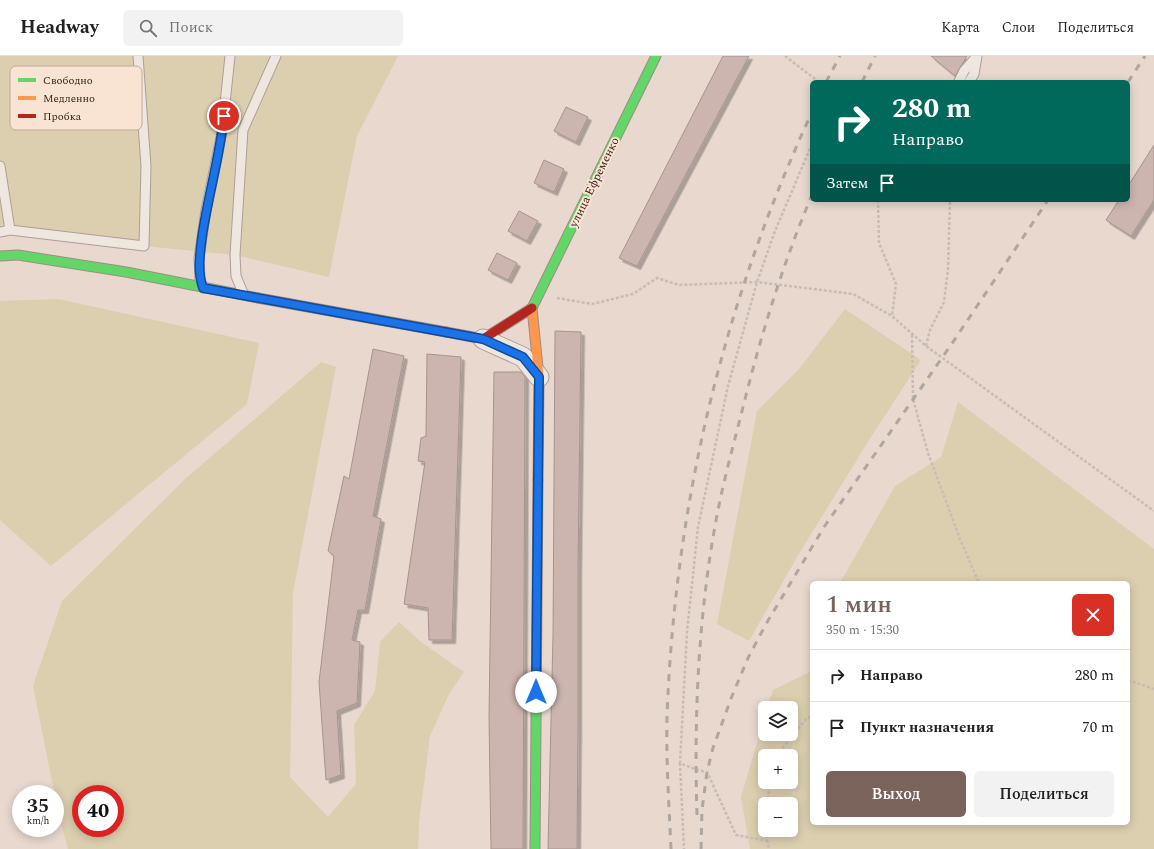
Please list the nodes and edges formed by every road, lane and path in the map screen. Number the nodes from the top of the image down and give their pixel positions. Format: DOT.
graph roads {
  1 [pos="138,56"];
  2 [pos="230,56"];
  3 [pos="276,56"];
  4 [pos="656,56"];
  5 [pos="784,56"];
  6 [pos="977,56"];
  7 [pos="139,66"];
  8 [pos="817,80"];
  9 [pos="959,80"];
  10 [pos="970,80"];
  11 [pos="142,111"];
  12 [pos="810,149"];
  13 [pos="0,166"];
  14 [pos="878,202"];
  15 [pos="950,202"];
  16 [pos="10,230"];
  17 [pos="0,232"];
  18 [pos="0,256"];
  19 [pos="757,282"];
  20 [pos="203,288"];
  21 [pos="244,295"];
  22 [pos="538,295"];
  23 [pos="532,308"];
  24 [pos="892,316"];
  25 [pos="912,334"];
  26 [pos="483,339"];
  27 [pos="926,346"];
  28 [pos="539,377"];
  29 [pos="1154,511"];
  30 [pos="978,581"];
  31 [pos="1130,681"];
  32 [pos="1154,689"];
  33 [pos="810,717"];
  34 [pos="782,749"];
  35 [pos="680,763"];
  36 [pos="767,837"];
  37 [pos="768,841"];
  38 [pos="535,849"];
  39 [pos="684,849"];
  40 [pos="769,849"];
  1 -- 7 [label="lane"];
  2 -- 20 [label="lane"];
  3 -- 21 [label="lane"];
  4 -- 22 [label="street, улица Ефременко"];
  5 -- 8 [label="path"];
  6 -- 9 [label="lane"];
  6 -- 10 [label="lane"];
  11 -- 16 [label="lane"];
  12 -- 19 [label="path"];
  13 -- 16 [label="lane"];
  14 -- 24 [label="path"];
  15 -- 27 [label="path"];
  16 -- 17 [label="lane"];
  18 -- 20 [label="street"];
  19 -- 22 [label="path"];
  19 -- 24 [label="path"];
  19 -- 35 [label="path"];
  20 -- 21 [label="street"];
  21 -- 26 [label="street"];
  22 -- 23 [label="street, улица Ефременко"];
  23 -- 26 [label="street"];
  23 -- 28 [label="street"];
  24 -- 25 [label="path"];
  25 -- 27 [label="path"];
  25 -- 30 [label="path"];
  26 -- 28 [label="street"];
  27 -- 29 [label="path"];
  28 -- 38 [label="street"];
  31 -- 32 [label="path"];
  33 -- 34 [label="path"];
  35 -- 37 [label="path"];
  35 -- 39 [label="path"];
  36 -- 37 [label="path"];
  37 -- 40 [label="path"];
}
